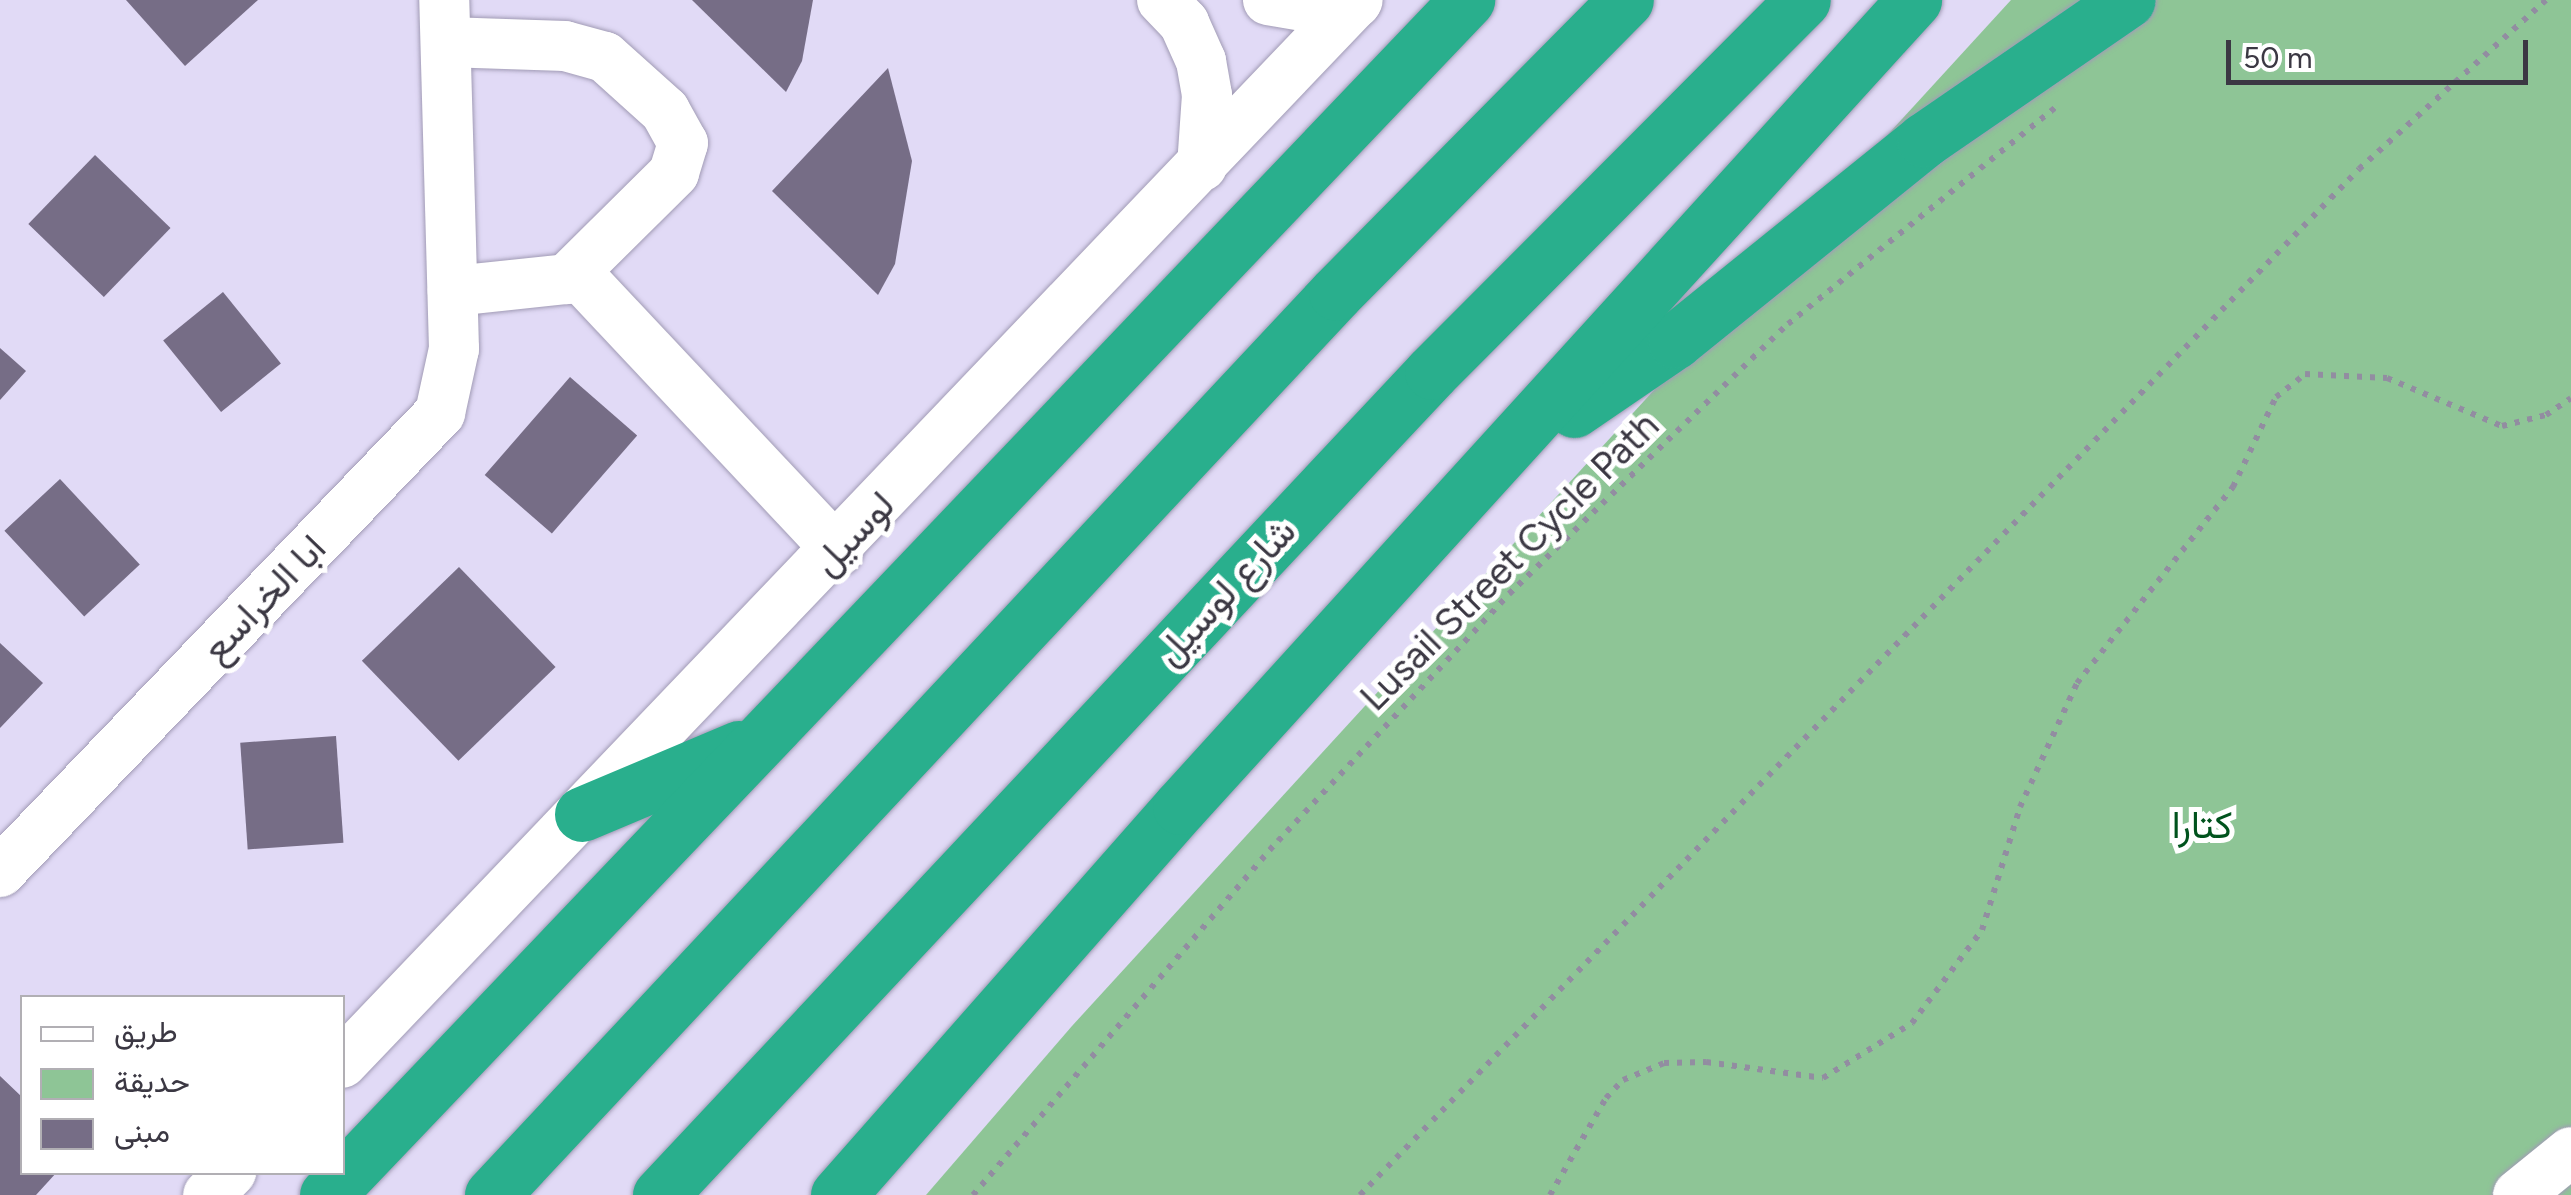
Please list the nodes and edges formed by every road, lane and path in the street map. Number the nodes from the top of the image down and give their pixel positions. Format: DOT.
graph roads {
  1 [pos="1162,0"];
  2 [pos="1268,0"];
  3 [pos="1467,0"];
  4 [pos="1626,0"];
  5 [pos="1804,0"];
  6 [pos="1914,0"];
  7 [pos="2128,0"];
  8 [pos="2546,0"];
  9 [pos="1357,1"];
  10 [pos="445,12"];
  11 [pos="2044,58"];
  12 [pos="1202,166"];
  13 [pos="576,272"];
  14 [pos="453,291"];
  15 [pos="2571,398"];
  16 [pos="1505,456"];
  17 [pos="838,551"];
  18 [pos="761,738"];
  19 [pos="582,814"];
  20 [pos="0,872"];
  21 [pos="345,1060"];
  22 [pos="2571,1152"];
  23 [pos="228,1175"];
  24 [pos="208,1195"];
  25 [pos="328,1195"];
  26 [pos="492,1195"];
  27 [pos="660,1195"];
  28 [pos="838,1195"];
  29 [pos="972,1195"];
  30 [pos="1360,1195"];
  31 [pos="1550,1195"];
  32 [pos="2518,1195"];
  1 -- 12 [label="street"];
  2 -- 9 [label="street"];
  3 -- 18 [label="highway"];
  4 -- 26 [label="highway"];
  5 -- 27 [label="highway, شارع لوسيل"];
  6 -- 16 [label="highway"];
  7 -- 11 [label="highway"];
  8 -- 30 [label="path"];
  9 -- 12 [label="street, لوسيل"];
  10 -- 13 [label="street, ابا الخراسع"];
  10 -- 14 [label="street, ابا الخراسع"];
  11 -- 16 [label="highway"];
  11 -- 29 [label="path, Lusail Street Cycle Path"];
  12 -- 17 [label="street, لوسيل"];
  13 -- 14 [label="street"];
  13 -- 17 [label="street"];
  14 -- 20 [label="street, ابا الخراسع"];
  15 -- 31 [label="path"];
  16 -- 28 [label="highway"];
  17 -- 19 [label="street, لوسيل"];
  18 -- 19 [label="highway"];
  18 -- 25 [label="highway"];
  19 -- 21 [label="street, لوسيل"];
  22 -- 32 [label="street"];
  23 -- 24 [label="street"];
}
